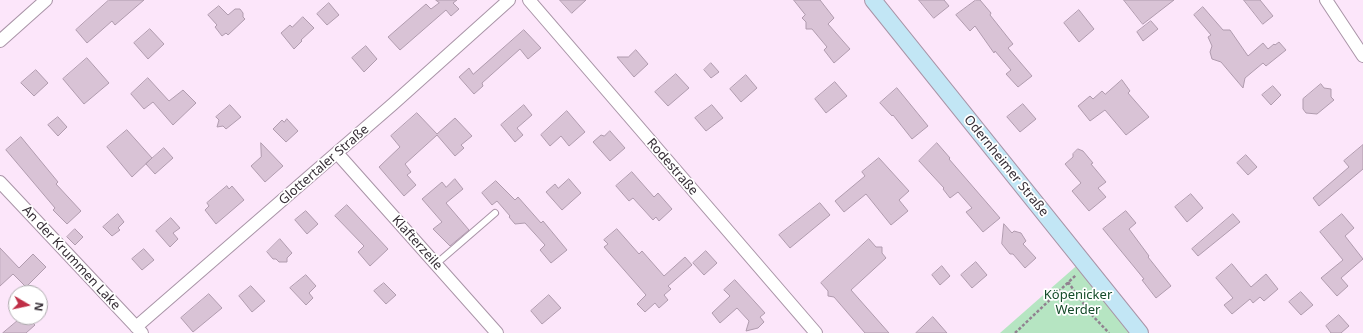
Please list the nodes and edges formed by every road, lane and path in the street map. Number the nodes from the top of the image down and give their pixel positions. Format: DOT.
graph roads {
  1 [pos="46,0"];
  2 [pos="509,0"];
  3 [pos="529,0"];
  4 [pos="873,0"];
  5 [pos="1326,0"];
  6 [pos="0,41"];
  7 [pos="1363,56"];
  8 [pos="337,153"];
  9 [pos="0,182"];
  10 [pos="495,213"];
  11 [pos="436,264"];
  12 [pos="1079,271"];
  13 [pos="1068,282"];
  14 [pos="139,330"];
  15 [pos="497,333"];
  16 [pos="816,333"];
  17 [pos="1015,333"];
  18 [pos="1109,333"];
  19 [pos="1140,333"];
  1 -- 6 [label="street"];
  2 -- 8 [label="street, Glottertaler Straße"];
  3 -- 16 [label="street, Rodestraße"];
  4 -- 19 [label="street, Odernheimer Straße"];
  5 -- 7 [label="street"];
  8 -- 11 [label="street, Klafterzeile"];
  8 -- 14 [label="street, Glottertaler Straße"];
  9 -- 14 [label="street, An der Krummen Lake"];
  10 -- 11 [label="lane"];
  11 -- 15 [label="street, Klafterzeile"];
  12 -- 13 [label="path"];
  13 -- 17 [label="path"];
  13 -- 18 [label="path"];
}
